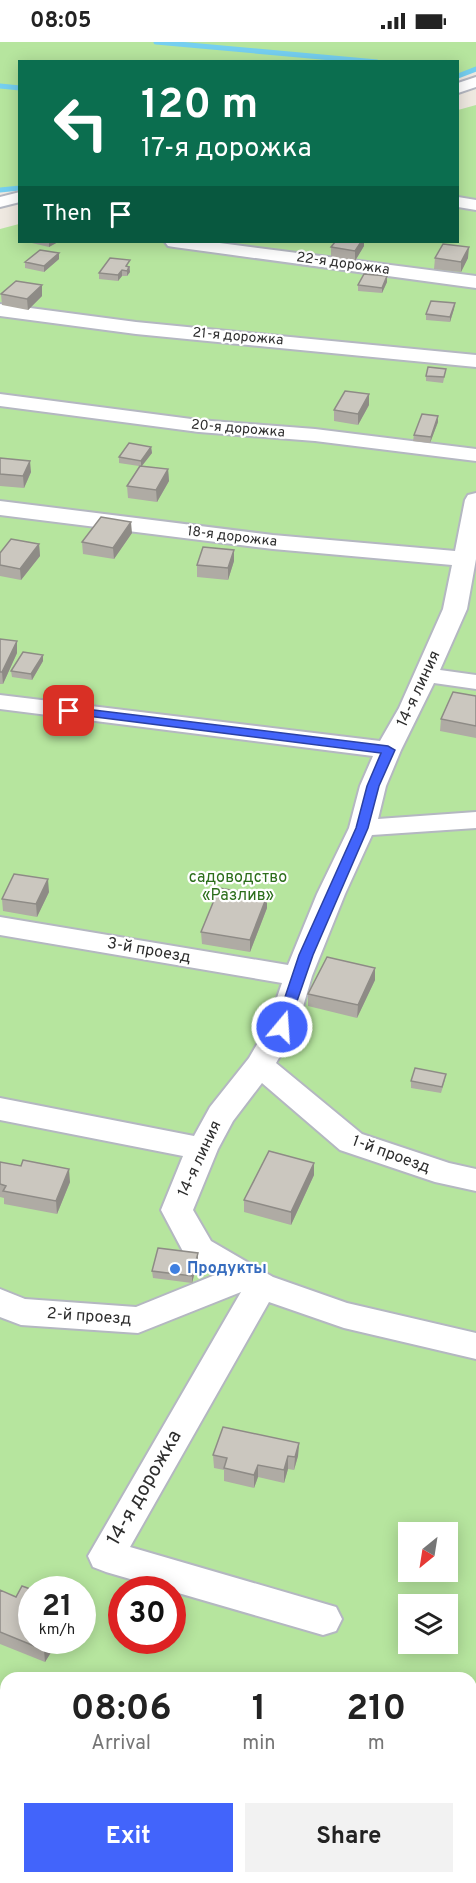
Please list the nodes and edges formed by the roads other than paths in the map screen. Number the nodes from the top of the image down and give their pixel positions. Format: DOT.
graph roads {
  1 [pos="476,82"];
  2 [pos="459,88"];
  3 [pos="18,198"];
  4 [pos="0,202"];
  5 [pos="459,202"];
  6 [pos="476,205"];
  7 [pos="182,243"];
  8 [pos="476,282"];
  9 [pos="0,310"];
  10 [pos="476,361"];
  11 [pos="0,400"];
  12 [pos="476,455"];
  13 [pos="476,500"];
  14 [pos="0,508"];
  15 [pos="470,546"];
  16 [pos="427,675"];
  17 [pos="476,682"];
  18 [pos="0,702"];
  19 [pos="388,750"];
  20 [pos="476,820"];
  21 [pos="362,828"];
  22 [pos="0,926"];
  23 [pos="298,976"];
  24 [pos="260,1065"];
  25 [pos="0,1110"];
  26 [pos="202,1149"];
  27 [pos="476,1180"];
  28 [pos="252,1282"];
  29 [pos="0,1302"];
  30 [pos="476,1346"];
  31 [pos="323,1620"];
  1 -- 2 [label="street"];
  3 -- 4 [label="street"];
  5 -- 6 [label="street"];
  7 -- 8 [label="street, 22-я дорожка"];
  9 -- 10 [label="street, 21-я дорожка"];
  11 -- 12 [label="street, 20-я дорожка"];
  13 -- 15 [label="street, 14-я линия"];
  14 -- 15 [label="street, 18-я дорожка"];
  15 -- 16 [label="street, 14-я линия"];
  16 -- 17 [label="street"];
  16 -- 19 [label="street, 14-я линия"];
  18 -- 19 [label="street"];
  19 -- 21 [label="street, 14-я линия"];
  20 -- 21 [label="street"];
  21 -- 23 [label="street, 14-я линия"];
  22 -- 23 [label="street, 3-й проезд"];
  23 -- 24 [label="street, 14-я линия"];
  24 -- 26 [label="street, 14-я линия"];
  24 -- 27 [label="street, 1-й проезд"];
  25 -- 26 [label="street"];
  26 -- 28 [label="street, 14-я линия"];
  28 -- 29 [label="street, 2-й проезд"];
  28 -- 30 [label="street, 14-я линия"];
  28 -- 31 [label="street, 14-я дорожка"];
}
